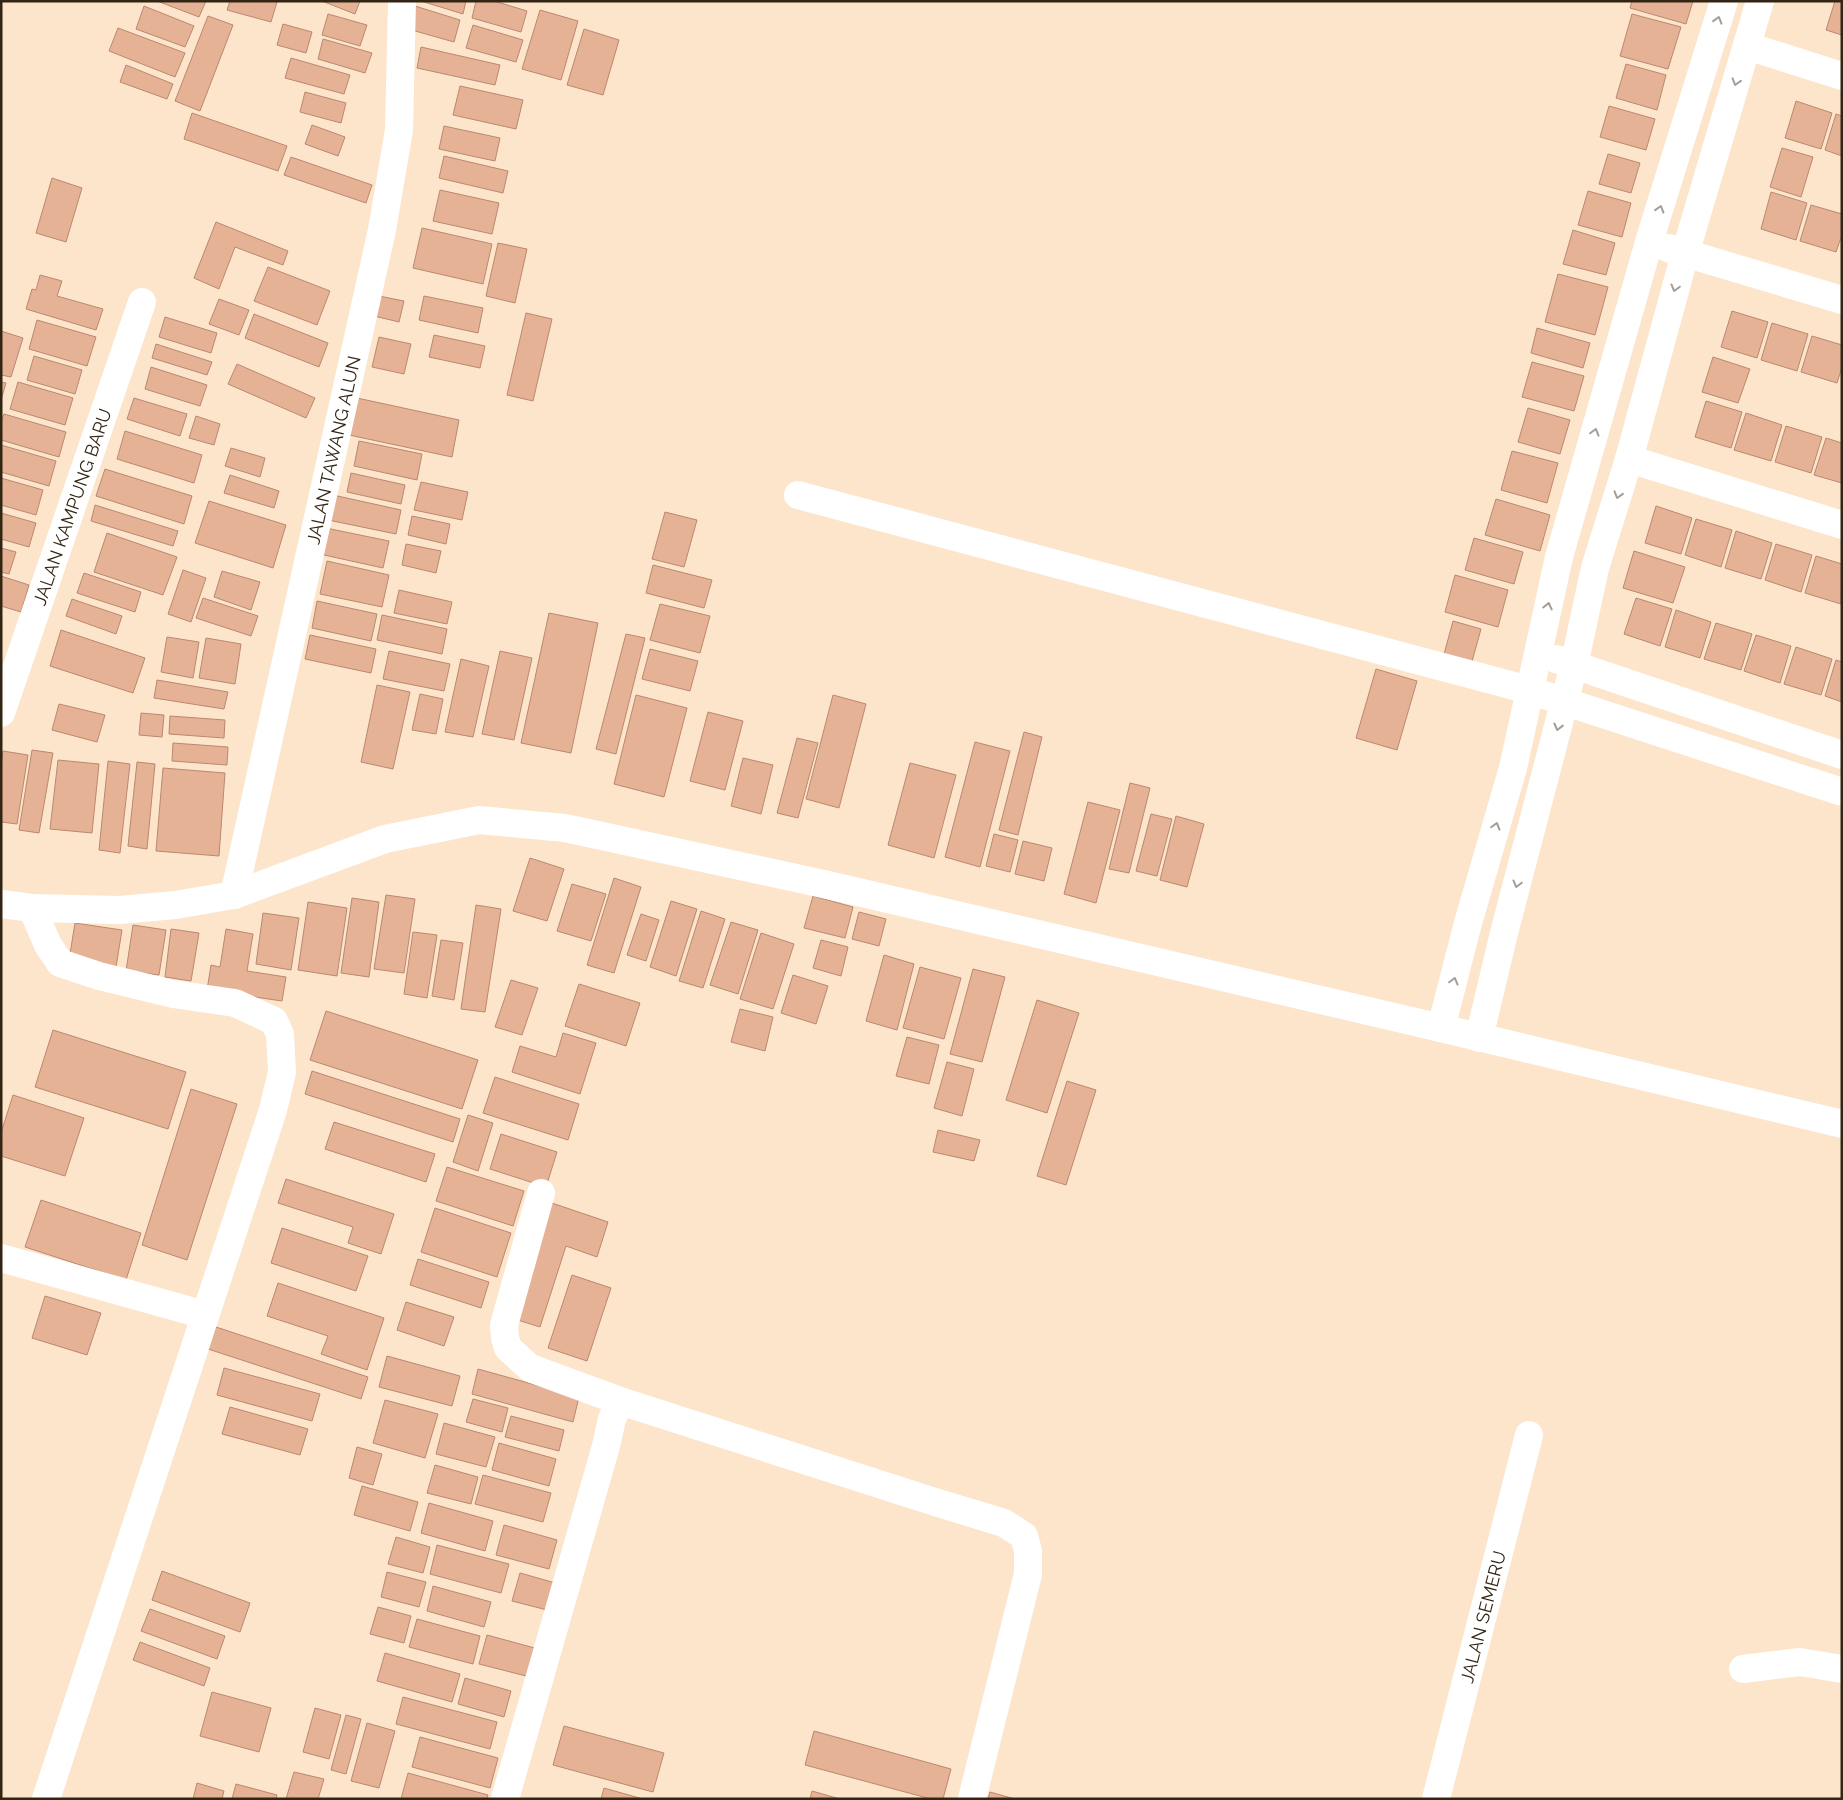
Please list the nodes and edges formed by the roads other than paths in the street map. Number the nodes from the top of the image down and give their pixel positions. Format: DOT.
graph roads {
  1 [pos="402,1"];
  2 [pos="1724,1"];
  3 [pos="1760,1"];
  4 [pos="1747,46"];
  5 [pos="1842,76"];
  6 [pos="1649,242"];
  7 [pos="1685,254"];
  8 [pos="1842,300"];
  9 [pos="142,302"];
  10 [pos="1628,460"];
  11 [pos="798,495"];
  12 [pos="1842,525"];
  13 [pos="1537,653"];
  14 [pos="1574,665"];
  15 [pos="1529,690"];
  16 [pos="1565,701"];
  17 [pos="1,714"];
  18 [pos="1842,755"];
  19 [pos="1512,768"];
  20 [pos="1545,777"];
  21 [pos="1842,792"];
  22 [pos="234,895"];
  23 [pos="1,904"];
  24 [pos="32,908"];
  25 [pos="1468,924"];
  26 [pos="1504,933"];
  27 [pos="1441,1028"];
  28 [pos="1479,1038"];
  29 [pos="1842,1124"];
  30 [pos="541,1194"];
  31 [pos="1,1258"];
  32 [pos="205,1315"];
  33 [pos="620,1401"];
  34 [pos="1529,1435"];
  35 [pos="1743,1669"];
  36 [pos="1842,1669"];
  37 [pos="46,1799"];
  38 [pos="505,1799"];
  39 [pos="972,1799"];
  40 [pos="1436,1799"];
  1 -- 22 [label="street, JALAN TAWANG ALUN"];
  6 -- 2 [label="street, one-way"];
  3 -- 4 [label="street"];
  4 -- 5 [label="street"];
  4 -- 7 [label="street, one-way"];
  6 -- 7 [label="street"];
  13 -- 6 [label="street, one-way"];
  7 -- 8 [label="street"];
  7 -- 10 [label="street, one-way"];
  9 -- 17 [label="street, JALAN KAMPUNG BARU"];
  10 -- 12 [label="street"];
  10 -- 14 [label="street, one-way"];
  11 -- 15 [label="street"];
  13 -- 14 [label="street"];
  13 -- 15 [label="street"];
  14 -- 16 [label="street"];
  14 -- 18 [label="street"];
  15 -- 16 [label="street"];
  15 -- 19 [label="street"];
  16 -- 20 [label="street, one-way"];
  16 -- 21 [label="street"];
  19 -- 20 [label="street"];
  25 -- 19 [label="street, one-way"];
  20 -- 26 [label="street, one-way"];
  22 -- 24 [label="street"];
  22 -- 27 [label="street"];
  23 -- 24 [label="street"];
  24 -- 32 [label="street"];
  25 -- 26 [label="street"];
  27 -- 25 [label="street, one-way"];
  26 -- 28 [label="street"];
  27 -- 28 [label="street"];
  28 -- 29 [label="street"];
  30 -- 33 [label="street"];
  31 -- 32 [label="street"];
  32 -- 37 [label="street"];
  33 -- 38 [label="street"];
  33 -- 39 [label="street"];
  34 -- 40 [label="street, JALAN SEMERU"];
  35 -- 36 [label="street"];
}
